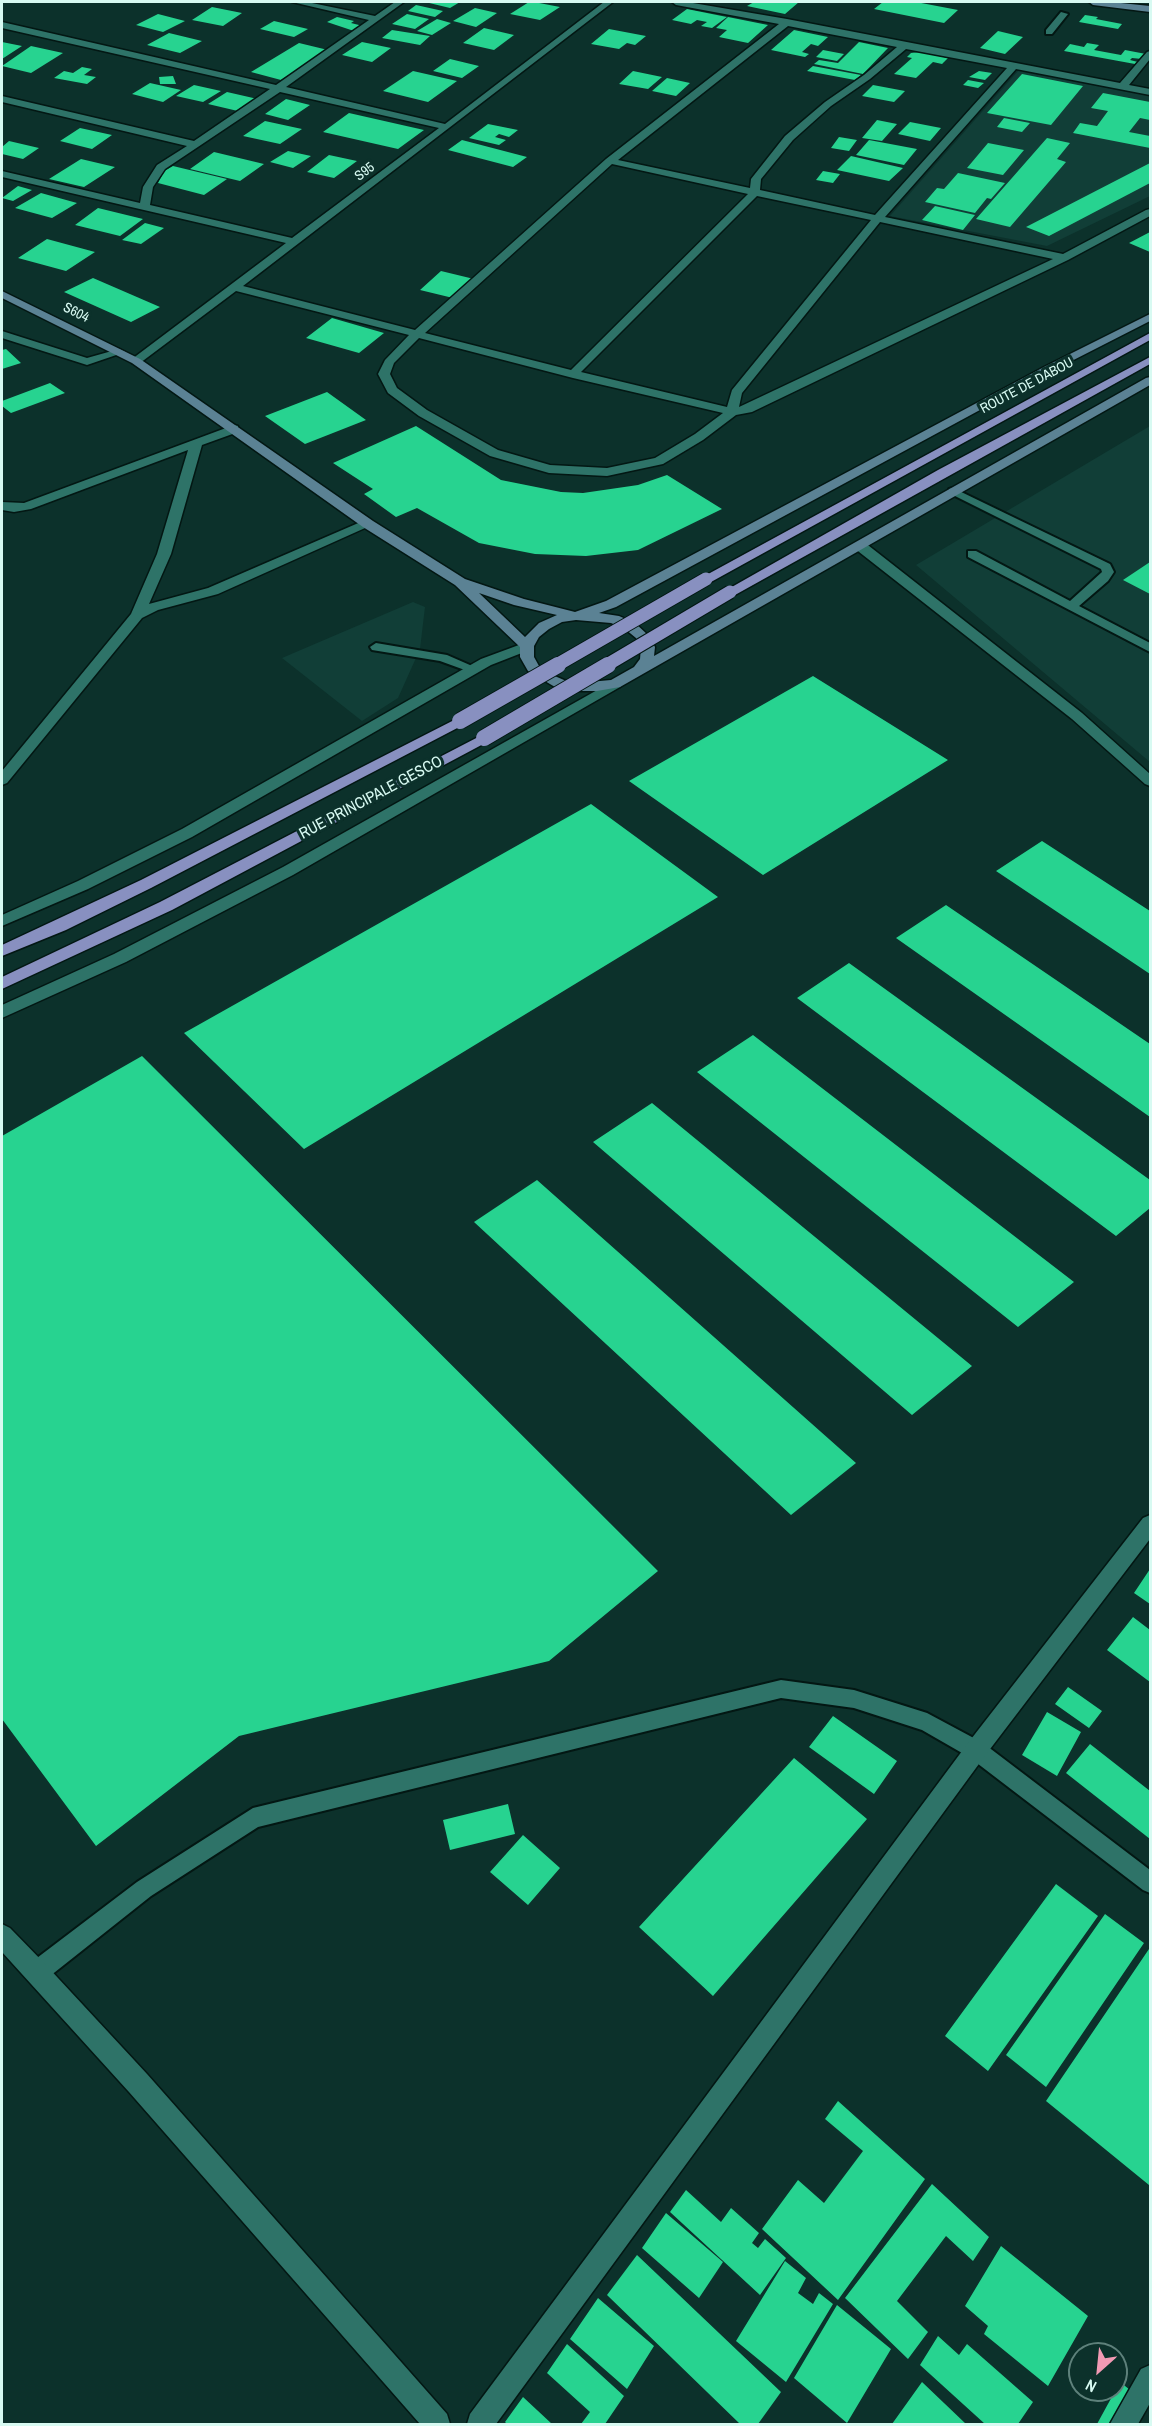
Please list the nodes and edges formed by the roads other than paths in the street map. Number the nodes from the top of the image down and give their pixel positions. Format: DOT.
graph roads {
  1 [pos="296,2"];
  2 [pos="400,2"];
  3 [pos="609,2"];
  4 [pos="676,2"];
  5 [pos="1093,2"];
  6 [pos="1138,2"];
  7 [pos="1150,4"];
  8 [pos="1150,9"];
  9 [pos="1064,14"];
  10 [pos="374,18"];
  11 [pos="787,22"];
  12 [pos="2,25"];
  13 [pos="1049,32"];
  14 [pos="905,45"];
  15 [pos="1150,54"];
  16 [pos="1015,65"];
  17 [pos="1123,86"];
  18 [pos="277,87"];
  19 [pos="1150,92"];
  20 [pos="2,99"];
  21 [pos="447,127"];
  22 [pos="193,144"];
  23 [pos="610,161"];
  24 [pos="2,174"];
  25 [pos="755,192"];
  26 [pos="145,207"];
  27 [pos="1150,212"];
  28 [pos="878,218"];
  29 [pos="294,242"];
  30 [pos="1064,258"];
  31 [pos="234,287"];
  32 [pos="2,294"];
  33 [pos="1150,317"];
  34 [pos="418,333"];
  35 [pos="2,334"];
  36 [pos="1150,336"];
  37 [pos="119,352"];
  38 [pos="1150,360"];
  39 [pos="136,361"];
  40 [pos="573,374"];
  41 [pos="1150,380"];
  42 [pos="732,412"];
  43 [pos="234,429"];
  44 [pos="197,442"];
  45 [pos="954,491"];
  46 [pos="2,506"];
  47 [pos="369,524"];
  48 [pos="859,545"];
  49 [pos="972,554"];
  50 [pos="706,579"];
  51 [pos="460,582"];
  52 [pos="1071,606"];
  53 [pos="137,615"];
  54 [pos="576,616"];
  55 [pos="527,646"];
  56 [pos="376,647"];
  57 [pos="1150,648"];
  58 [pos="473,669"];
  59 [pos="639,670"];
  60 [pos="615,684"];
  61 [pos="2,780"];
  62 [pos="1150,780"];
  63 [pos="2,921"];
  64 [pos="2,951"];
  65 [pos="2,983"];
  66 [pos="2,1012"];
  67 [pos="1150,1524"];
  68 [pos="976,1750"];
  69 [pos="1150,1883"];
  70 [pos="2,1936"];
  71 [pos="37,1972"];
  72 [pos="1150,2378"];
  73 [pos="437,2424"];
  74 [pos="480,2424"];
  75 [pos="1123,2424"];
  1 -- 10 [label="street"];
  2 -- 10 [label="street"];
  3 -- 21 [label="street, S95"];
  4 -- 11 [label="street"];
  5 -- 8 [label="street"];
  6 -- 7 [label="street"];
  9 -- 13 [label="lane"];
  10 -- 18 [label="street"];
  11 -- 14 [label="street"];
  11 -- 23 [label="street"];
  12 -- 18 [label="street"];
  14 -- 16 [label="street"];
  14 -- 25 [label="street"];
  15 -- 17 [label="street"];
  16 -- 17 [label="street"];
  16 -- 28 [label="street"];
  17 -- 19 [label="street"];
  18 -- 21 [label="street"];
  18 -- 22 [label="street"];
  20 -- 22 [label="street"];
  21 -- 29 [label="street, S95"];
  22 -- 26 [label="street"];
  23 -- 25 [label="street"];
  23 -- 34 [label="street"];
  24 -- 26 [label="street"];
  25 -- 28 [label="street"];
  25 -- 40 [label="street"];
  26 -- 29 [label="street"];
  27 -- 30 [label="street"];
  28 -- 30 [label="street"];
  28 -- 42 [label="street"];
  29 -- 31 [label="street, S95"];
  30 -- 42 [label="street"];
  31 -- 34 [label="street"];
  31 -- 39 [label="street, S95"];
  32 -- 37 [label="street, S604"];
  33 -- 54 [label="street"];
  34 -- 40 [label="street"];
  34 -- 42 [label="street"];
  35 -- 37 [label="street"];
  36 -- 50 [label="main road, ROUTE DE DABOU"];
  37 -- 39 [label="street, S604"];
  38 -- 65 [label="main road, RUE PRINCIPALE GESCO, bridge"];
  39 -- 43 [label="street, S604"];
  40 -- 42 [label="street"];
  41 -- 45 [label="street"];
  43 -- 44 [label="street"];
  43 -- 47 [label="street, S604"];
  44 -- 46 [label="street"];
  44 -- 53 [label="street"];
  45 -- 48 [label="street"];
  45 -- 52 [label="lane"];
  47 -- 51 [label="street, S604"];
  47 -- 53 [label="street"];
  48 -- 59 [label="street"];
  48 -- 62 [label="street"];
  49 -- 52 [label="lane"];
  50 -- 64 [label="main road, RUE PRINCIPALE GESCO, bridge"];
  51 -- 54 [label="street"];
  51 -- 55 [label="street"];
  52 -- 57 [label="lane"];
  53 -- 61 [label="street"];
  54 -- 55 [label="street"];
  54 -- 59 [label="street"];
  55 -- 58 [label="street"];
  55 -- 60 [label="street"];
  56 -- 58 [label="lane"];
  58 -- 63 [label="street"];
  59 -- 60 [label="street"];
  60 -- 66 [label="street"];
  67 -- 68 [label="street"];
  68 -- 69 [label="lane"];
  68 -- 71 [label="lane"];
  68 -- 74 [label="street"];
  70 -- 71 [label="street"];
  71 -- 73 [label="street"];
  72 -- 75 [label="street"];
}
